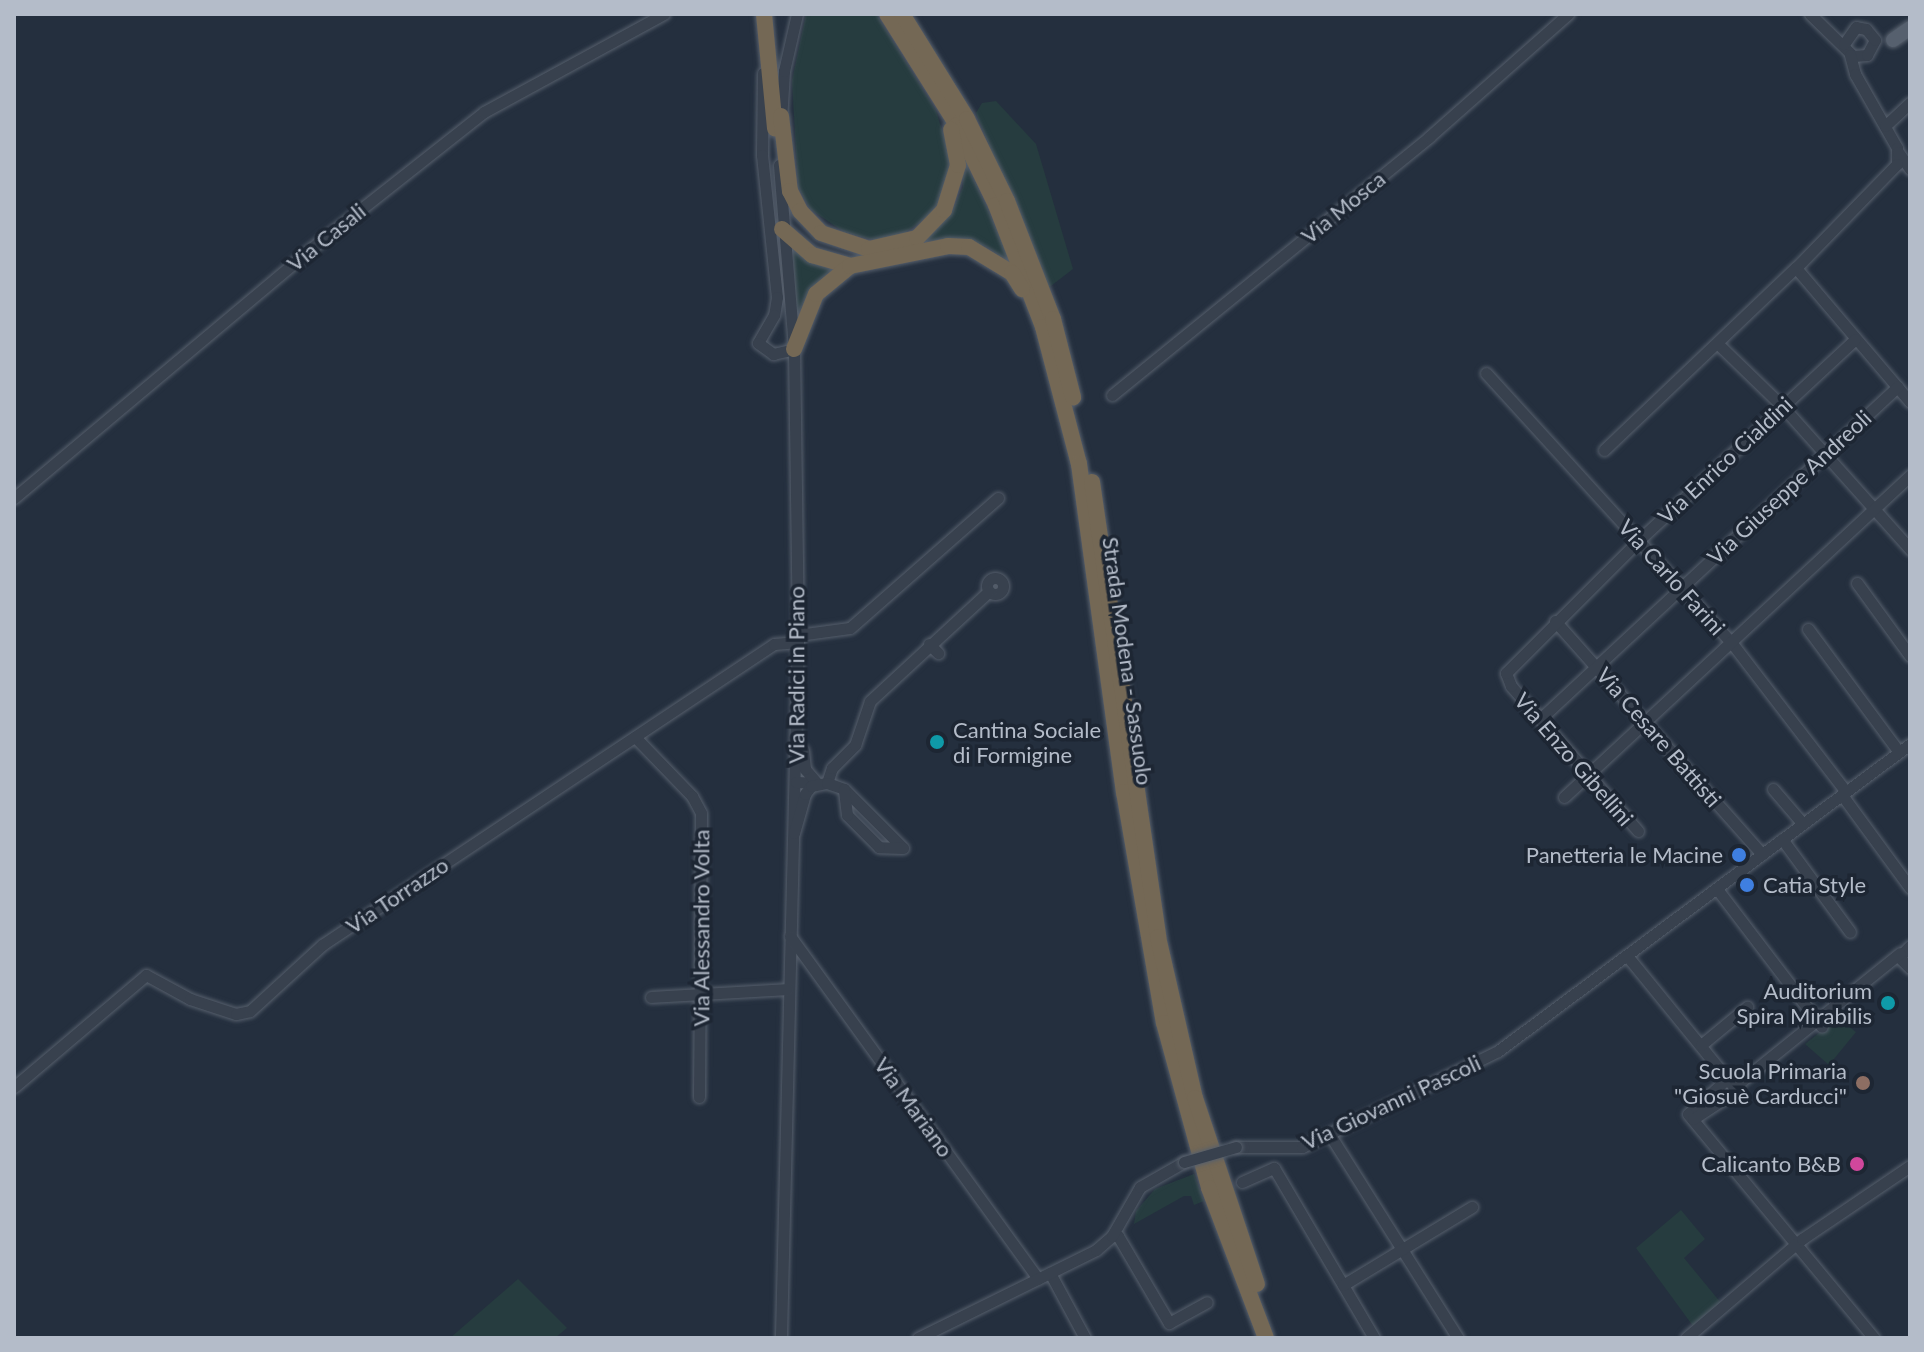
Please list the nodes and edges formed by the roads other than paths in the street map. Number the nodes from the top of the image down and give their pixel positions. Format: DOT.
graph roads {
  1 [pos="664,14"];
  2 [pos="756,14"];
  3 [pos="764,14"];
  4 [pos="797,14"];
  5 [pos="887,14"];
  6 [pos="902,14"];
  7 [pos="909,14"];
  8 [pos="1568,14"];
  9 [pos="1814,18"];
  10 [pos="1910,28"];
  11 [pos="1849,31"];
  12 [pos="917,34"];
  13 [pos="1873,36"];
  14 [pos="1893,40"];
  15 [pos="1847,49"];
  16 [pos="1868,53"];
  17 [pos="1859,81"];
  18 [pos="939,94"];
  19 [pos="1910,103"];
  20 [pos="781,116"];
  21 [pos="1885,126"];
  22 [pos="779,152"];
  23 [pos="1897,158"];
  24 [pos="1910,170"];
  25 [pos="782,229"];
  26 [pos="850,266"];
  27 [pos="1796,266"];
  28 [pos="1048,323"];
  29 [pos="1855,339"];
  30 [pos="1718,344"];
  31 [pos="794,349"];
  32 [pos="1486,373"];
  33 [pos="1897,387"];
  34 [pos="1112,395"];
  35 [pos="1910,402"];
  36 [pos="1783,407"];
  37 [pos="1604,450"];
  38 [pos="1825,454"];
  39 [pos="1910,475"];
  40 [pos="14,498"];
  41 [pos="998,498"];
  42 [pos="1874,508"];
  43 [pos="1639,540"];
  44 [pos="1910,549"];
  45 [pos="1857,583"];
  46 [pos="1682,587"];
  47 [pos="989,591"];
  48 [pos="1555,621"];
  49 [pos="1808,629"];
  50 [pos="798,638"];
  51 [pos="1731,642"];
  52 [pos="929,644"];
  53 [pos="938,653"];
  54 [pos="1910,656"];
  55 [pos="1597,667"];
  56 [pos="1511,686"];
  57 [pos="1540,719"];
  58 [pos="1646,723"];
  59 [pos="796,736"];
  60 [pos="635,737"];
  61 [pos="1910,744"];
  62 [pos="1899,752"];
  63 [pos="1589,776"];
  64 [pos="796,782"];
  65 [pos="822,783"];
  66 [pos="844,789"];
  67 [pos="1773,789"];
  68 [pos="1844,794"];
  69 [pos="1564,797"];
  70 [pos="1803,824"];
  71 [pos="1638,831"];
  72 [pos="792,837"];
  73 [pos="1782,839"];
  74 [pos="1762,854"];
  75 [pos="1910,888"];
  76 [pos="1717,889"];
  77 [pos="1850,932"];
  78 [pos="789,936"];
  79 [pos="1906,953"];
  80 [pos="1628,957"];
  81 [pos="788,989"];
  82 [pos="701,994"];
  83 [pos="651,997"];
  84 [pos="1747,1007"];
  85 [pos="1820,1024"];
  86 [pos="1701,1045"];
  87 [pos="1733,1085"];
  88 [pos="14,1087"];
  89 [pos="699,1097"];
  90 [pos="1330,1135"];
  91 [pos="1910,1166"];
  92 [pos="1242,1182"];
  93 [pos="1472,1207"];
  94 [pos="1112,1236"];
  95 [pos="1798,1242"];
  96 [pos="1399,1250"];
  97 [pos="1050,1273"];
  98 [pos="1038,1279"];
  99 [pos="1343,1285"];
  100 [pos="1207,1302"];
  101 [pos="781,1338"];
  102 [pos="918,1338"];
  103 [pos="1085,1338"];
  104 [pos="1266,1338"];
  105 [pos="1277,1338"];
  106 [pos="1374,1338"];
  107 [pos="1458,1338"];
  108 [pos="1686,1338"];
  109 [pos="1874,1338"];
  1 -- 40 [label="street, Via Casali"];
  2 -- 31 [label="street"];
  3 -- 22 [label="highway"];
  4 -- 20 [label="street, Via Radici in Piano"];
  5 -- 18 [label="highway, Strada Modena - Sassuolo"];
  6 -- 12 [label="highway, Strada Modena - Sassuolo"];
  7 -- 12 [label="highway"];
  8 -- 34 [label="street, Via Mosca"];
  9 -- 11 [label="street"];
  9 -- 15 [label="street"];
  10 -- 14 [label="main road"];
  11 -- 13 [label="street"];
  11 -- 15 [label="street"];
  12 -- 28 [label="highway, Strada Modena - Sassuolo"];
  13 -- 14 [label="street"];
  13 -- 16 [label="street"];
  14 -- 16 [label="street"];
  15 -- 16 [label="street"];
  15 -- 17 [label="street"];
  16 -- 17 [label="street"];
  17 -- 21 [label="street"];
  18 -- 20 [label="highway"];
  18 -- 28 [label="highway, Strada Modena - Sassuolo"];
  19 -- 21 [label="street"];
  20 -- 22 [label="street, Via Radici in Piano"];
  21 -- 23 [label="street"];
  22 -- 25 [label="street, Via Radici in Piano"];
  23 -- 24 [label="street"];
  23 -- 27 [label="street"];
  25 -- 26 [label="highway"];
  25 -- 31 [label="street, Via Radici in Piano"];
  26 -- 28 [label="highway"];
  26 -- 31 [label="highway"];
  27 -- 29 [label="street"];
  27 -- 30 [label="street"];
  28 -- 104 [label="highway, Strada Modena - Sassuolo"];
  28 -- 105 [label="highway, Strada Modena - Sassuolo"];
  29 -- 33 [label="street"];
  29 -- 36 [label="street, Via Enrico Cialdini"];
  30 -- 36 [label="street"];
  30 -- 37 [label="street"];
  31 -- 50 [label="street, Via Radici in Piano"];
  32 -- 43 [label="street, Via Carlo Farini"];
  33 -- 35 [label="street"];
  33 -- 38 [label="street, Via Giuseppe Andreoli"];
  36 -- 38 [label="street"];
  36 -- 43 [label="street, Via Enrico Cialdini"];
  38 -- 42 [label="street"];
  38 -- 46 [label="street, Via Giuseppe Andreoli"];
  39 -- 42 [label="street"];
  41 -- 50 [label="street"];
  42 -- 44 [label="street"];
  42 -- 51 [label="street"];
  43 -- 46 [label="street, Via Carlo Farini"];
  43 -- 48 [label="street, Via Enrico Cialdini"];
  45 -- 54 [label="street"];
  46 -- 51 [label="street, Via Carlo Farini"];
  46 -- 55 [label="street, Via Giuseppe Andreoli"];
  47 -- 52 [label="street"];
  48 -- 55 [label="street, Via Cesare Battisti"];
  48 -- 56 [label="street, Via Enrico Cialdini"];
  49 -- 62 [label="street"];
  50 -- 59 [label="street, Via Radici in Piano"];
  50 -- 60 [label="street, Via Torrazzo"];
  51 -- 58 [label="street"];
  51 -- 68 [label="street, Via Carlo Farini"];
  52 -- 53 [label="street"];
  52 -- 65 [label="street"];
  55 -- 57 [label="street, Via Giuseppe Andreoli"];
  55 -- 58 [label="street, Via Cesare Battisti"];
  56 -- 57 [label="street, Via Enzo Gibellini"];
  57 -- 63 [label="street, Via Enzo Gibellini"];
  58 -- 63 [label="street"];
  58 -- 74 [label="street, Via Cesare Battisti"];
  59 -- 64 [label="street, Via Radici in Piano"];
  59 -- 65 [label="street"];
  60 -- 82 [label="street, Via Alessandro Volta"];
  60 -- 88 [label="street, Via Torrazzo"];
  61 -- 62 [label="street, Via Giovanni Pascoli"];
  62 -- 68 [label="street, Via Giovanni Pascoli"];
  63 -- 69 [label="street"];
  63 -- 71 [label="street, Via Enzo Gibellini"];
  64 -- 65 [label="street"];
  64 -- 72 [label="street, Via Radici in Piano"];
  65 -- 66 [label="street"];
  65 -- 72 [label="street"];
  66 -- 66 [label="street"];
  67 -- 70 [label="street"];
  68 -- 70 [label="street, Via Giovanni Pascoli"];
  68 -- 75 [label="street, Via Carlo Farini"];
  70 -- 73 [label="street, Via Giovanni Pascoli"];
  72 -- 78 [label="street, Via Radici in Piano"];
  73 -- 74 [label="street, Via Giovanni Pascoli"];
  73 -- 77 [label="street"];
  74 -- 76 [label="street, Via Giovanni Pascoli"];
  76 -- 80 [label="street, Via Giovanni Pascoli"];
  76 -- 85 [label="street"];
  78 -- 81 [label="street, Via Radici in Piano"];
  78 -- 98 [label="street, Via Mariano"];
  79 -- 85 [label="street"];
  80 -- 86 [label="street"];
  80 -- 90 [label="street, Via Giovanni Pascoli"];
  81 -- 82 [label="street"];
  81 -- 101 [label="street, Via Radici in Piano"];
  82 -- 83 [label="street"];
  82 -- 89 [label="street, Via Alessandro Volta"];
  84 -- 86 [label="street"];
  85 -- 87 [label="street"];
  86 -- 87 [label="street"];
  87 -- 95 [label="street"];
  90 -- 94 [label="street, Via Giovanni Pascoli, bridge"];
  90 -- 96 [label="street"];
  91 -- 95 [label="street"];
  92 -- 99 [label="street"];
  93 -- 96 [label="street"];
  94 -- 97 [label="street, Via Giovanni Pascoli"];
  94 -- 100 [label="street"];
  95 -- 108 [label="street"];
  95 -- 109 [label="street"];
  96 -- 99 [label="street"];
  96 -- 107 [label="street"];
  97 -- 98 [label="street, Via Giovanni Pascoli"];
  97 -- 103 [label="street"];
  98 -- 102 [label="street, Via Giovanni Pascoli"];
  99 -- 106 [label="street"];
}
